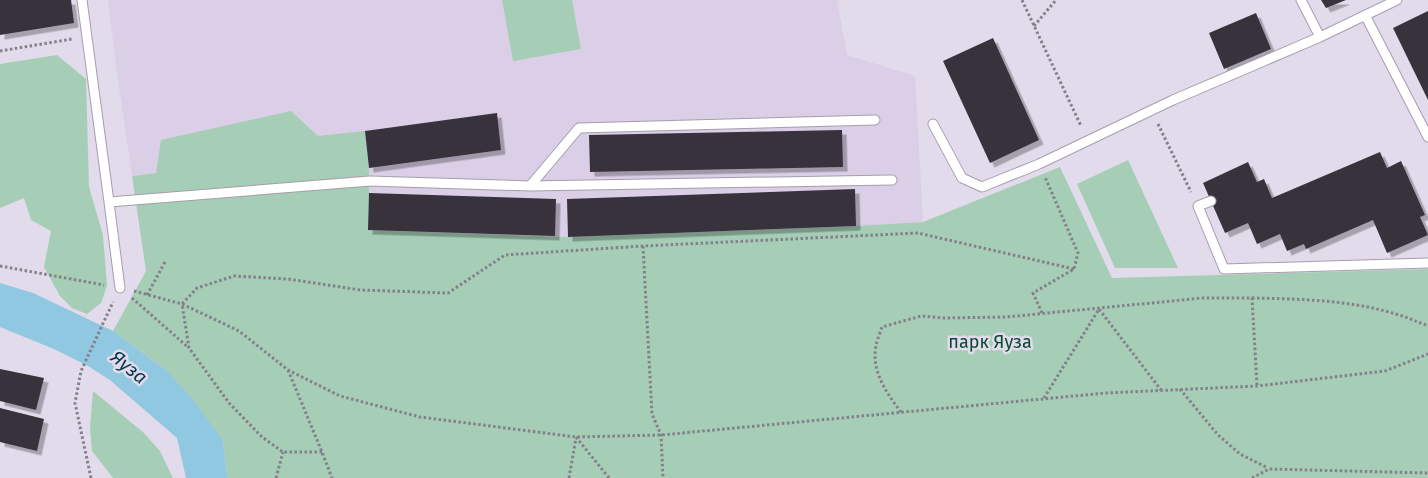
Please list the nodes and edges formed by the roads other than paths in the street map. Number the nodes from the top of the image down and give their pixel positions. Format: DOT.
graph roads {
  1 [pos="82,0"];
  2 [pos="1301,0"];
  3 [pos="1397,0"];
  4 [pos="1365,15"];
  5 [pos="1320,37"];
  6 [pos="875,120"];
  7 [pos="933,124"];
  8 [pos="1428,137"];
  9 [pos="892,180"];
  10 [pos="530,186"];
  11 [pos="1211,201"];
  12 [pos="109,202"];
  13 [pos="1428,263"];
  14 [pos="120,288"];
  1 -- 12 [label="lane"];
  2 -- 5 [label="lane"];
  3 -- 4 [label="lane"];
  4 -- 5 [label="lane"];
  4 -- 8 [label="lane"];
  5 -- 7 [label="lane"];
  6 -- 10 [label="lane"];
  9 -- 10 [label="lane"];
  10 -- 12 [label="lane"];
  11 -- 13 [label="lane"];
  12 -- 14 [label="lane"];
}
